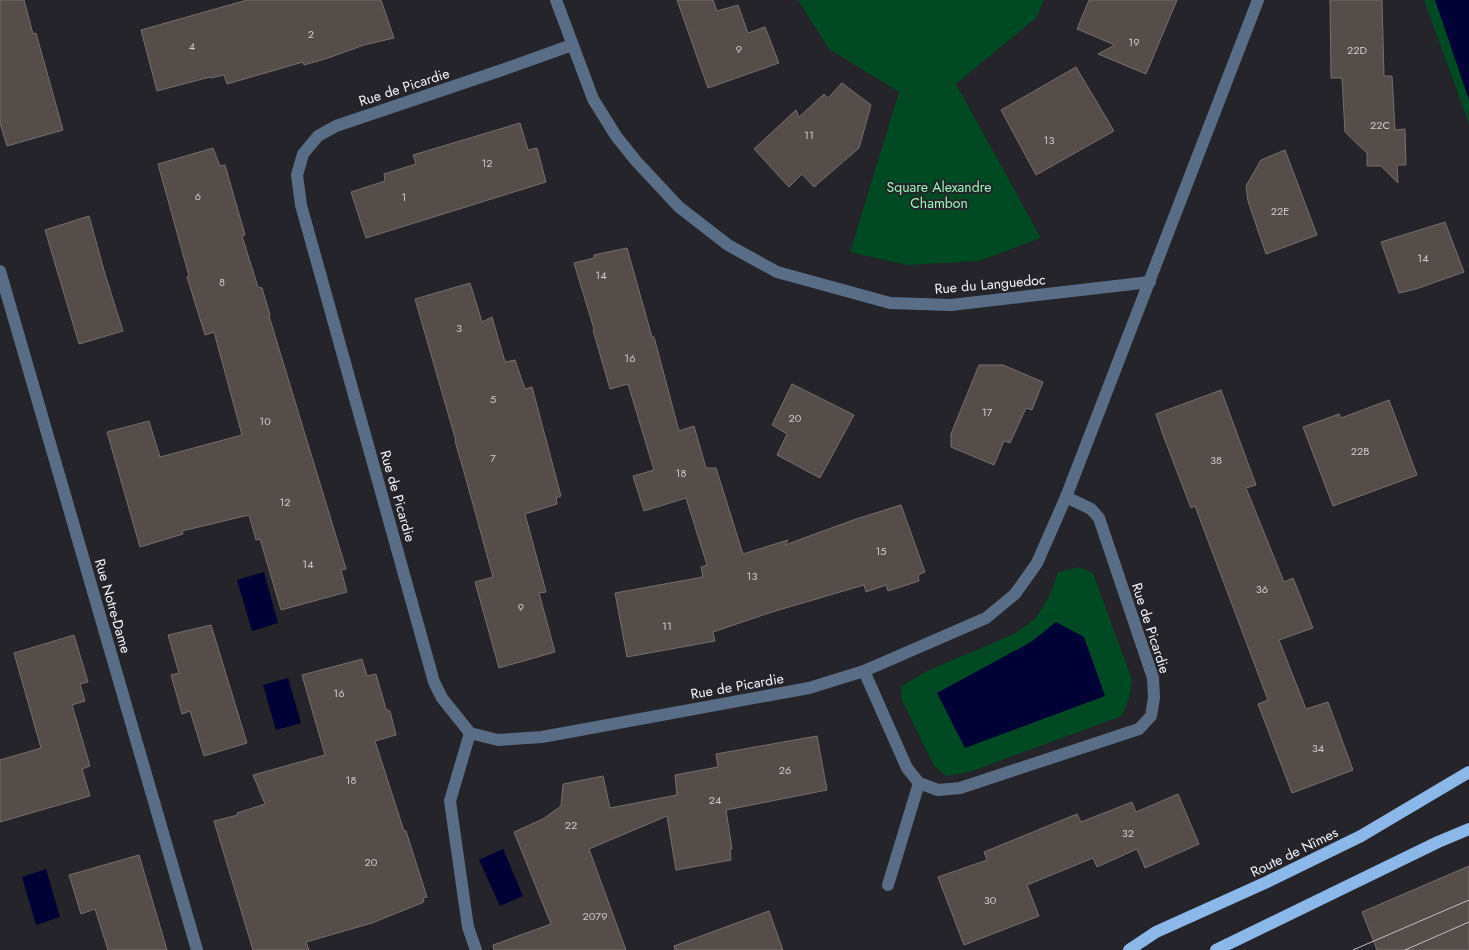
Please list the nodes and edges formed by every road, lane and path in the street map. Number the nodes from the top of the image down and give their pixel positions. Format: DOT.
graph roads {
  1 [pos="556,0"];
  2 [pos="1258,0"];
  3 [pos="572,44"];
  4 [pos="0,271"];
  5 [pos="1150,282"];
  6 [pos="1066,498"];
  7 [pos="864,671"];
  8 [pos="470,733"];
  9 [pos="1469,772"];
  10 [pos="919,783"];
  11 [pos="1469,828"];
  12 [pos="888,884"];
  13 [pos="197,950"];
  14 [pos="476,950"];
  15 [pos="1129,950"];
  16 [pos="1216,950"];
  1 -- 3 [label="street, Rue du Languedoc"];
  2 -- 5 [label="street"];
  3 -- 5 [label="street, Rue du Languedoc"];
  3 -- 8 [label="street, Rue de Picardie"];
  4 -- 13 [label="street, Rue Notre-Dame"];
  5 -- 6 [label="street, Rue de Picardie"];
  6 -- 7 [label="street, Rue de Picardie"];
  6 -- 10 [label="street, Rue de Picardie"];
  7 -- 8 [label="street, Rue de Picardie"];
  7 -- 10 [label="street"];
  8 -- 14 [label="street"];
  9 -- 15 [label="main road, Route de Nîmes"];
  10 -- 12 [label="street"];
  11 -- 16 [label="main road"];
}
